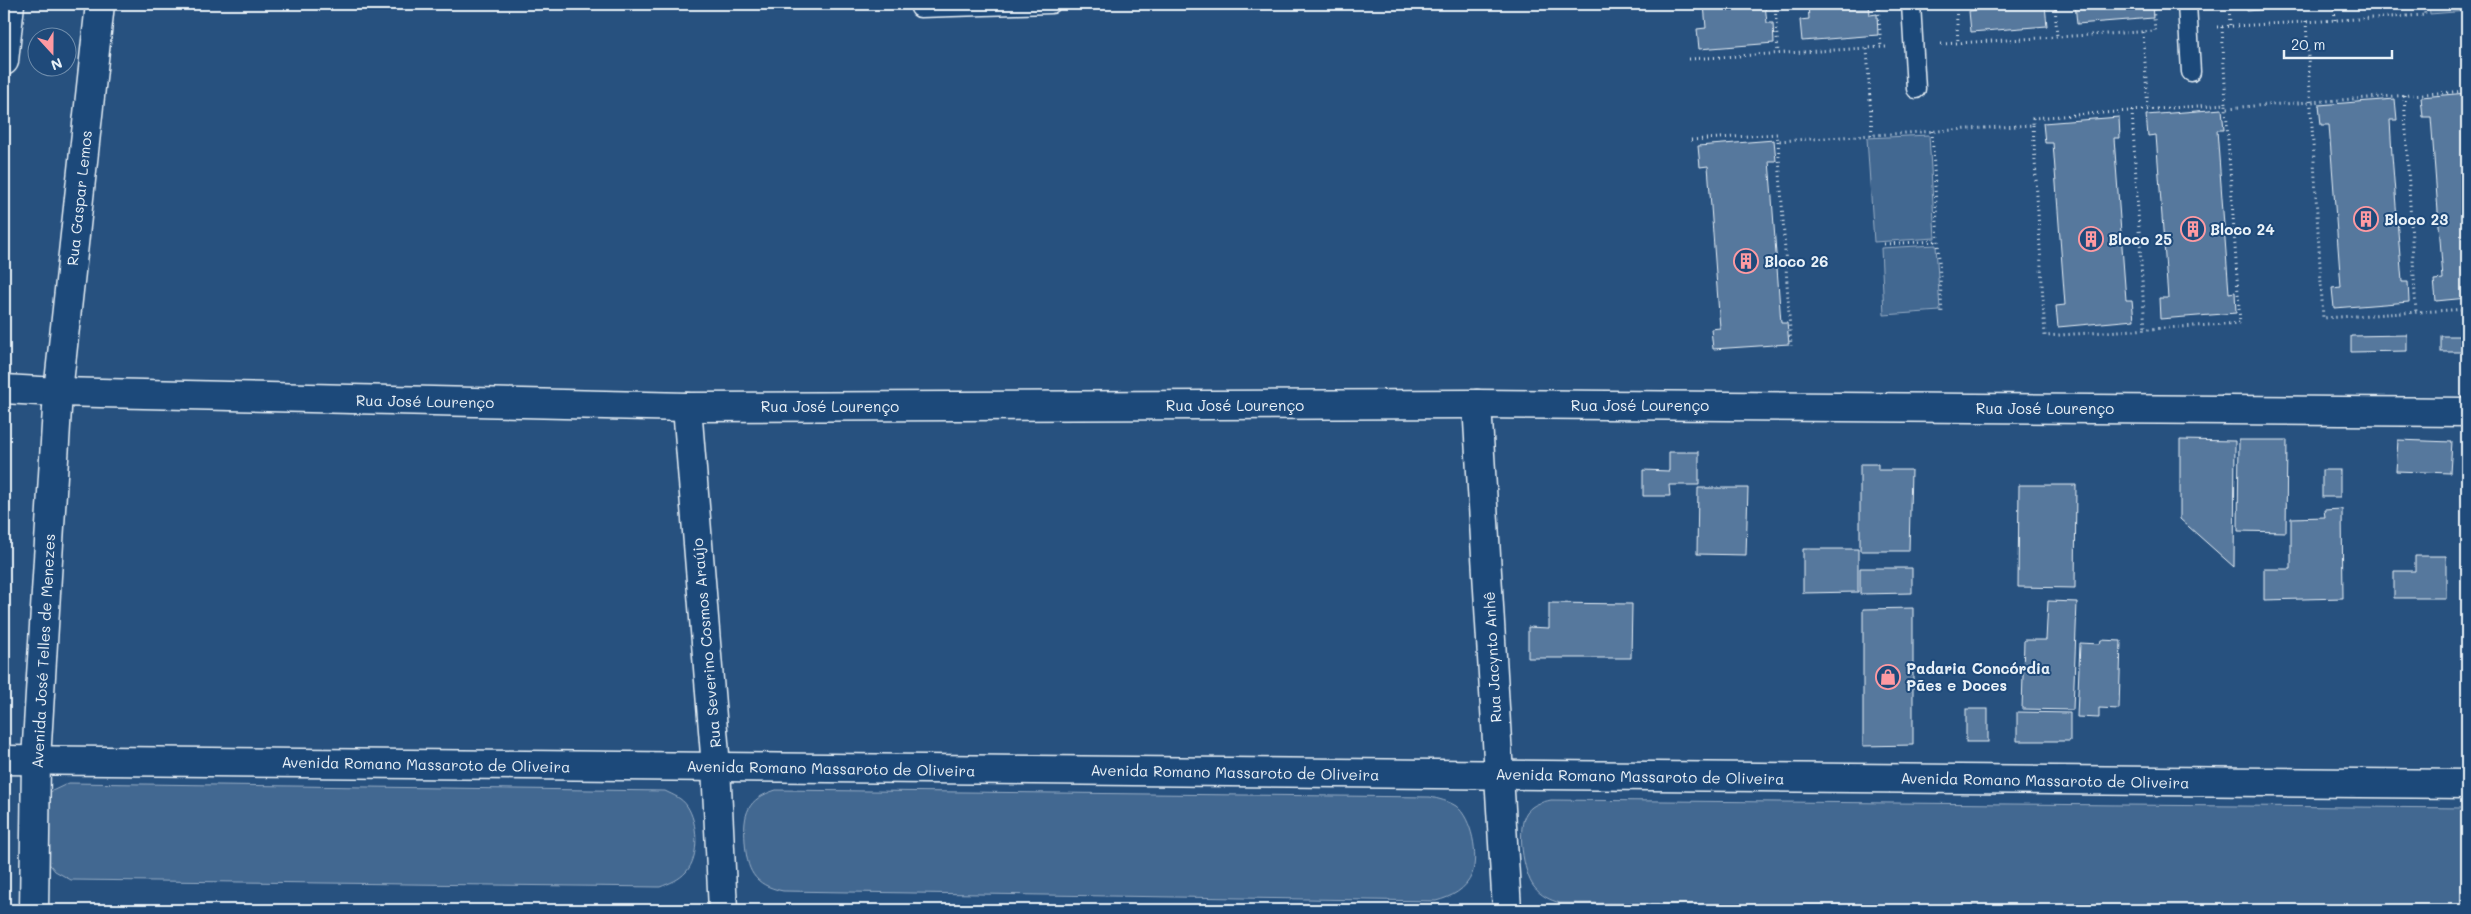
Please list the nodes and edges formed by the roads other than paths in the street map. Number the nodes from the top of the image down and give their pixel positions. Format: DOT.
graph roads {
  1 [pos="10,4"];
  2 [pos="100,4"];
  3 [pos="1051,4"];
  4 [pos="1911,4"];
  5 [pos="2188,4"];
  6 [pos="920,8"];
  7 [pos="4,62"];
  8 [pos="2191,72"];
  9 [pos="1916,89"];
  10 [pos="4,389"];
  11 [pos="58,392"];
  12 [pos="1477,404"];
  13 [pos="687,407"];
  14 [pos="2467,412"];
  15 [pos="4,760"];
  16 [pos="36,760"];
  17 [pos="716,767"];
  18 [pos="1499,774"];
  19 [pos="2467,784"];
  20 [pos="34,910"];
  21 [pos="723,910"];
  22 [pos="1507,910"];
  1 -- 7 [label="street"];
  2 -- 11 [label="street, Rua Gaspar Lemos"];
  3 -- 6 [label="lane"];
  4 -- 9 [label="lane"];
  5 -- 8 [label="lane"];
  10 -- 11 [label="street, Rua José Lourenço"];
  11 -- 13 [label="street, Rua José Lourenço"];
  11 -- 16 [label="street, Avenida José Telles de Menezes"];
  12 -- 13 [label="street, Rua José Lourenço"];
  12 -- 14 [label="street, Rua José Lourenço"];
  12 -- 18 [label="street, Rua Jacynto Anhê"];
  13 -- 17 [label="street, Rua Severino Cosmos Araújo"];
  15 -- 16 [label="street, Avenida Romano Massaroto de Oliveira"];
  16 -- 17 [label="street, Avenida Romano Massaroto de Oliveira"];
  16 -- 20 [label="street, Avenida José Telles de Menezes"];
  17 -- 18 [label="street, Avenida Romano Massaroto de Oliveira"];
  17 -- 21 [label="street, Rua Severino Cosmos Araújo"];
  18 -- 19 [label="street, Avenida Romano Massaroto de Oliveira"];
  18 -- 22 [label="street, Rua Jacynto Anhê"];
}
